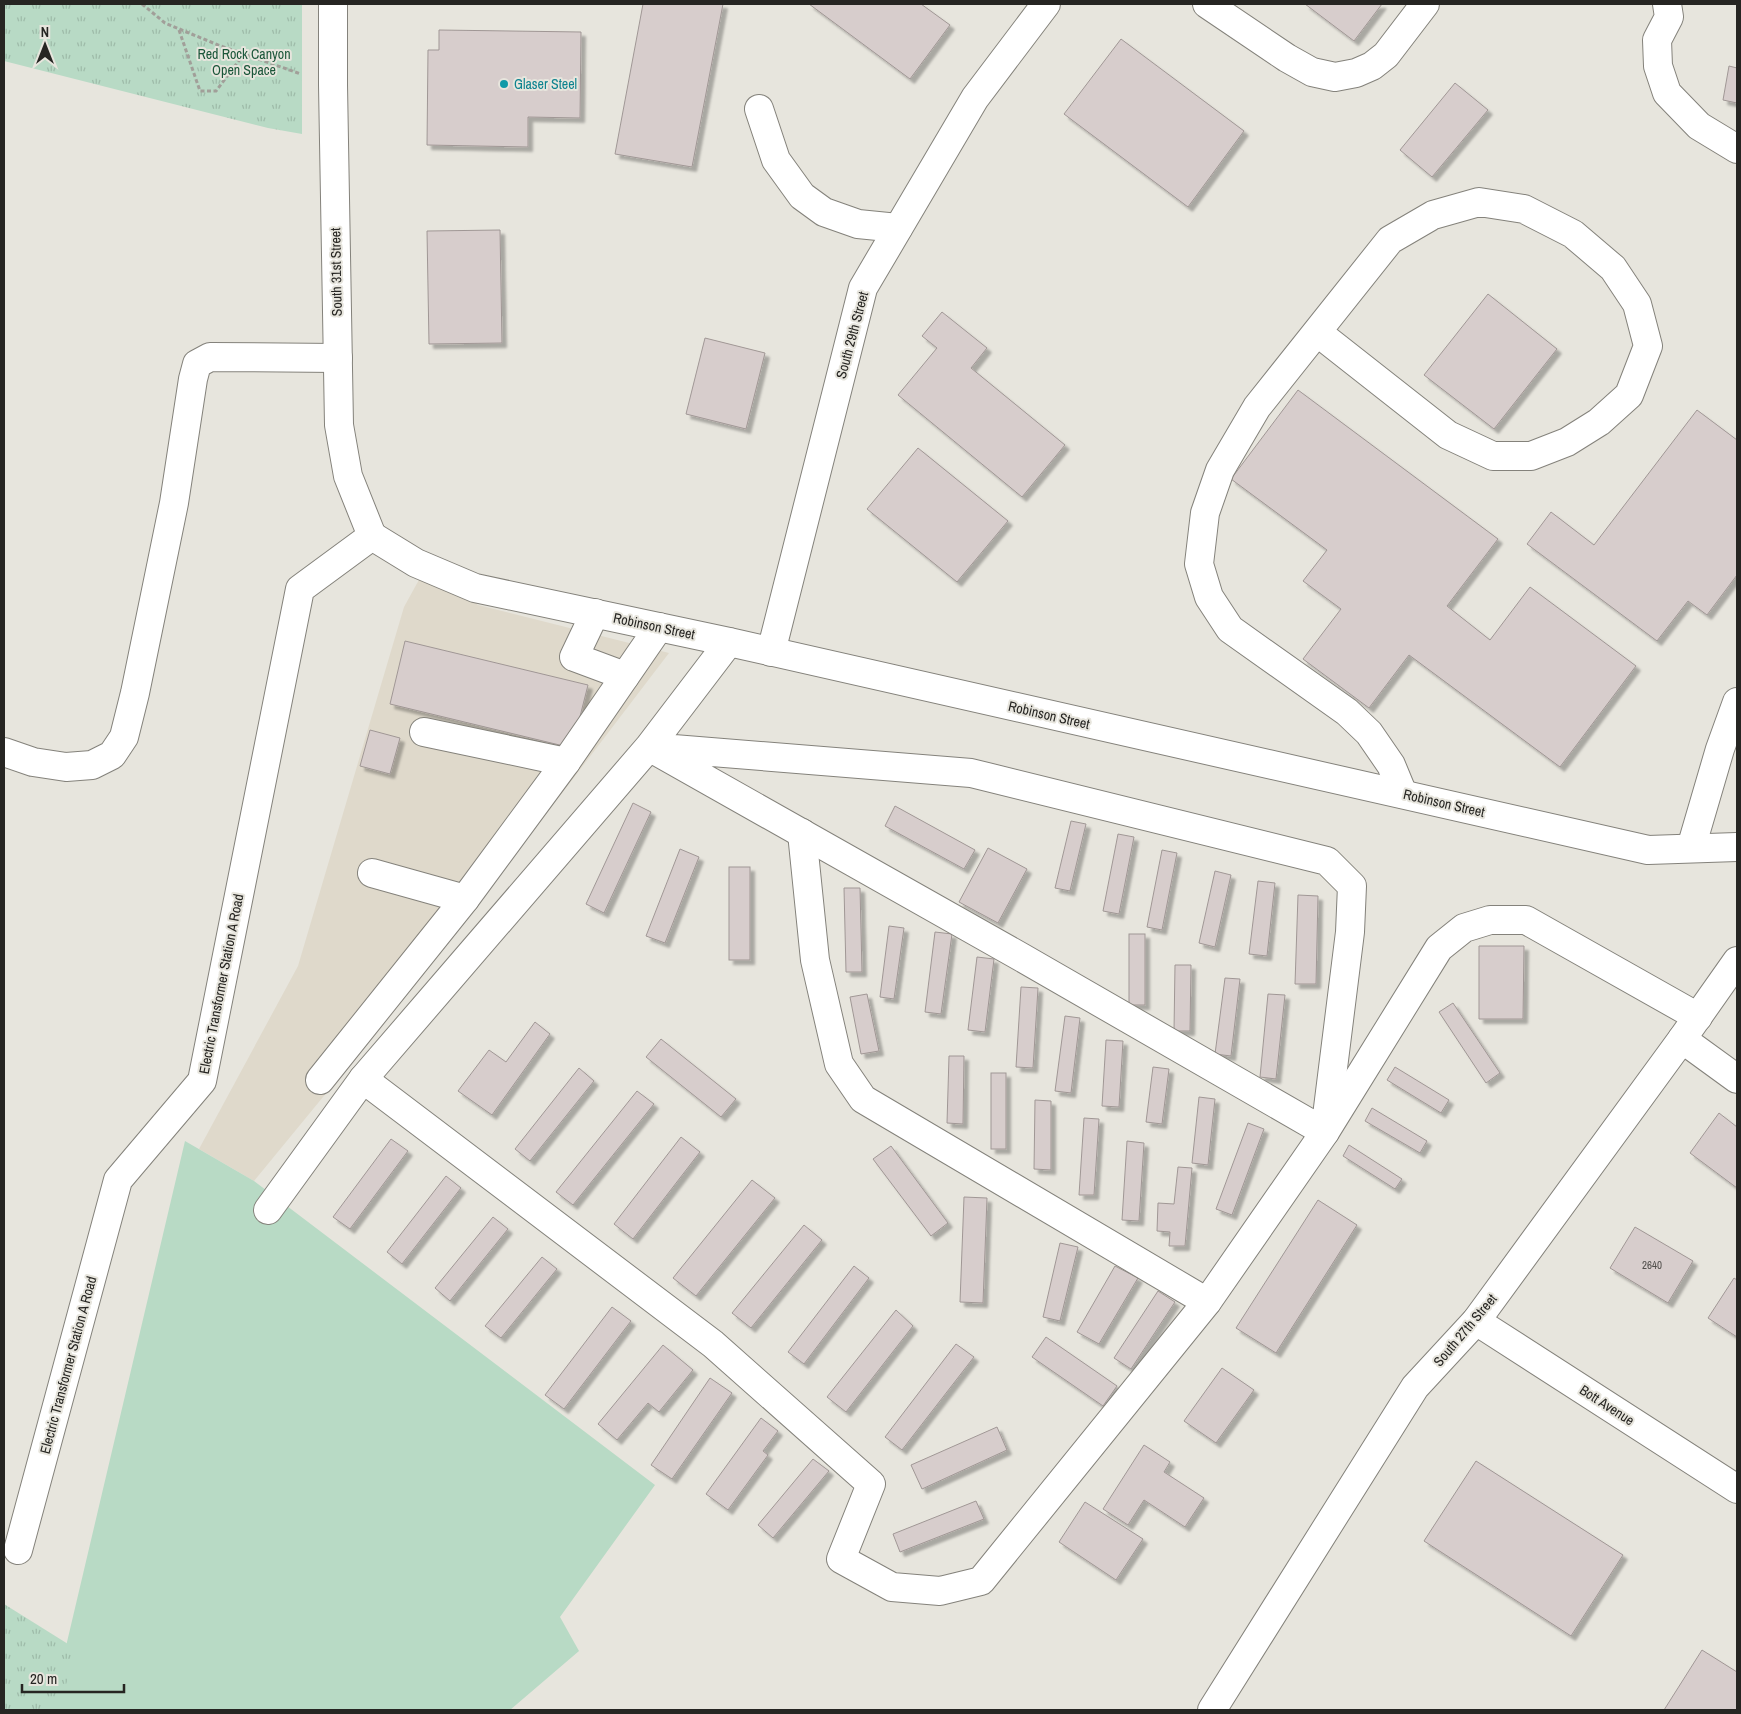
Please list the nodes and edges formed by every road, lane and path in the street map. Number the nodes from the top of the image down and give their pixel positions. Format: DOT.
graph roads {
  1 [pos="142,4"];
  2 [pos="333,4"];
  3 [pos="1046,4"];
  4 [pos="1207,4"];
  5 [pos="1425,4"];
  6 [pos="1667,4"];
  7 [pos="179,29"];
  8 [pos="244,54"];
  9 [pos="332,84"];
  10 [pos="759,109"];
  11 [pos="1737,149"];
  12 [pos="898,228"];
  13 [pos="1317,332"];
  14 [pos="338,358"];
  15 [pos="372,536"];
  16 [pos="595,613"];
  17 [pos="659,627"];
  18 [pos="729,642"];
  19 [pos="771,652"];
  20 [pos="626,676"];
  21 [pos="1737,702"];
  22 [pos="424,732"];
  23 [pos="649,747"];
  24 [pos="4,752"];
  25 [pos="566,762"];
  26 [pos="1403,794"];
  27 [pos="802,833"];
  28 [pos="1737,846"];
  29 [pos="1691,848"];
  30 [pos="372,872"];
  31 [pos="465,899"];
  32 [pos="1737,961"];
  33 [pos="1698,1017"];
  34 [pos="1682,1039"];
  35 [pos="363,1079"];
  36 [pos="1737,1079"];
  37 [pos="320,1080"];
  38 [pos="1325,1132"];
  39 [pos="268,1210"];
  40 [pos="1207,1302"];
  41 [pos="1476,1321"];
  42 [pos="1737,1489"];
  43 [pos="18,1550"];
  44 [pos="1212,1710"];
  1 -- 7 [label="path"];
  2 -- 9 [label="street, South 31st Street"];
  3 -- 12 [label="street, South 29th Street"];
  4 -- 5 [label="street"];
  6 -- 11 [label="street"];
  7 -- 8 [label="path"];
  7 -- 8 [label="path"];
  8 -- 9 [label="path"];
  9 -- 14 [label="street, South 31st Street"];
  10 -- 12 [label="street"];
  12 -- 19 [label="street, South 29th Street"];
  13 -- 13 [label="street"];
  13 -- 26 [label="street"];
  14 -- 15 [label="street, South 31st Street"];
  14 -- 24 [label="street"];
  15 -- 16 [label="street, Robinson Street"];
  15 -- 43 [label="street, Electric Transformer Station A Road"];
  16 -- 17 [label="street, Robinson Street"];
  16 -- 20 [label="street"];
  17 -- 18 [label="street, Robinson Street"];
  17 -- 20 [label="street"];
  18 -- 19 [label="street, Robinson Street"];
  18 -- 23 [label="street"];
  19 -- 26 [label="street, Robinson Street"];
  20 -- 25 [label="street"];
  21 -- 29 [label="street"];
  22 -- 25 [label="street"];
  23 -- 27 [label="street"];
  23 -- 35 [label="street"];
  23 -- 38 [label="street"];
  25 -- 31 [label="street"];
  26 -- 29 [label="street, Robinson Street"];
  27 -- 38 [label="street"];
  27 -- 40 [label="street"];
  28 -- 29 [label="street, Robinson Street"];
  30 -- 31 [label="street"];
  31 -- 37 [label="street"];
  32 -- 33 [label="street, South 27th Street"];
  33 -- 34 [label="street, South 27th Street"];
  33 -- 38 [label="street"];
  34 -- 36 [label="street"];
  34 -- 41 [label="street, South 27th Street"];
  35 -- 39 [label="street"];
  35 -- 40 [label="street"];
  38 -- 40 [label="street"];
  41 -- 42 [label="street, Bott Avenue"];
  41 -- 44 [label="street, South 27th Street"];
}
